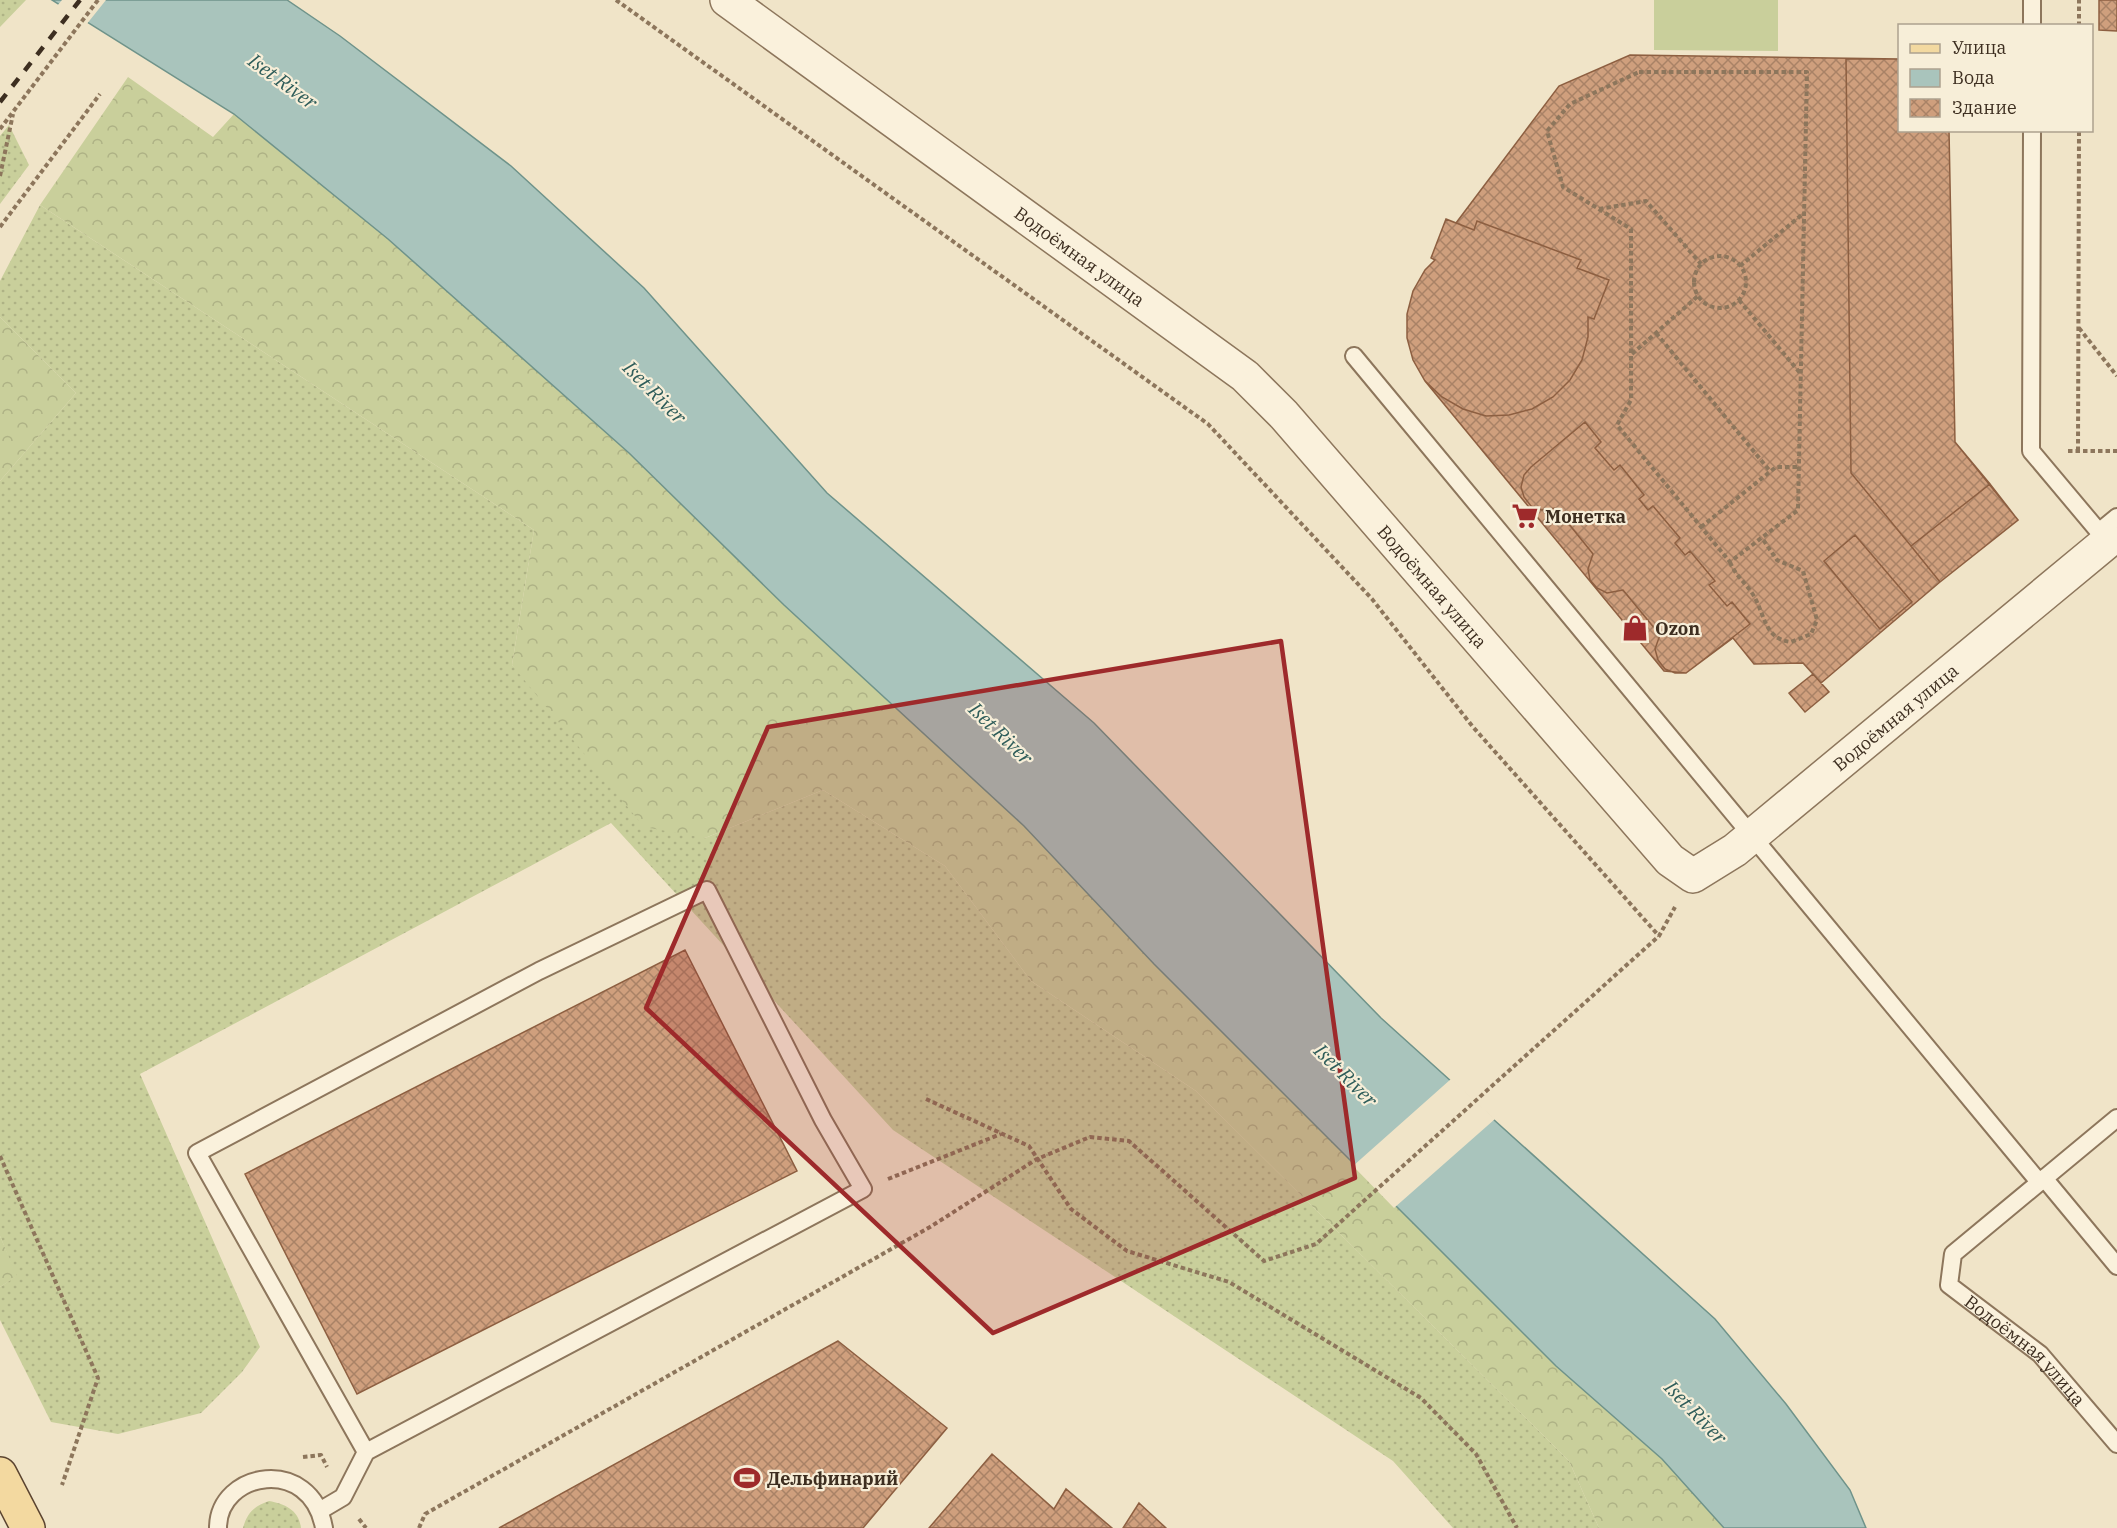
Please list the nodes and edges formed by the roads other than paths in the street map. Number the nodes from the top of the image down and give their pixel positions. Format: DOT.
graph roads {
  1 [pos="727,0"];
  2 [pos="2032,0"];
  3 [pos="2032,24"];
  4 [pos="2032,132"];
  5 [pos="1354,356"];
  6 [pos="2110,536"];
  7 [pos="1752,837"];
  8 [pos="2117,1118"];
  9 [pos="2042,1180"];
  10 [pos="2117,1266"];
  11 [pos="2117,1444"];
  12 [pos="366,1452"];
  13 [pos="0,1474"];
  14 [pos="321,1510"];
  15 [pos="28,1528"];
  16 [pos="218,1528"];
  17 [pos="324,1528"];
  1 -- 7 [label="street, Водоёмная улица"];
  2 -- 3 [label="lane"];
  4 -- 6 [label="lane"];
  5 -- 7 [label="lane"];
  6 -- 7 [label="street, Водоёмная улица"];
  7 -- 9 [label="lane"];
  8 -- 9 [label="lane"];
  9 -- 10 [label="lane"];
  9 -- 11 [label="lane, Водоёмная улица"];
  12 -- 12 [label="lane"];
  12 -- 14 [label="lane"];
  13 -- 15 [label="main road"];
  14 -- 16 [label="lane"];
  14 -- 17 [label="lane"];
}
